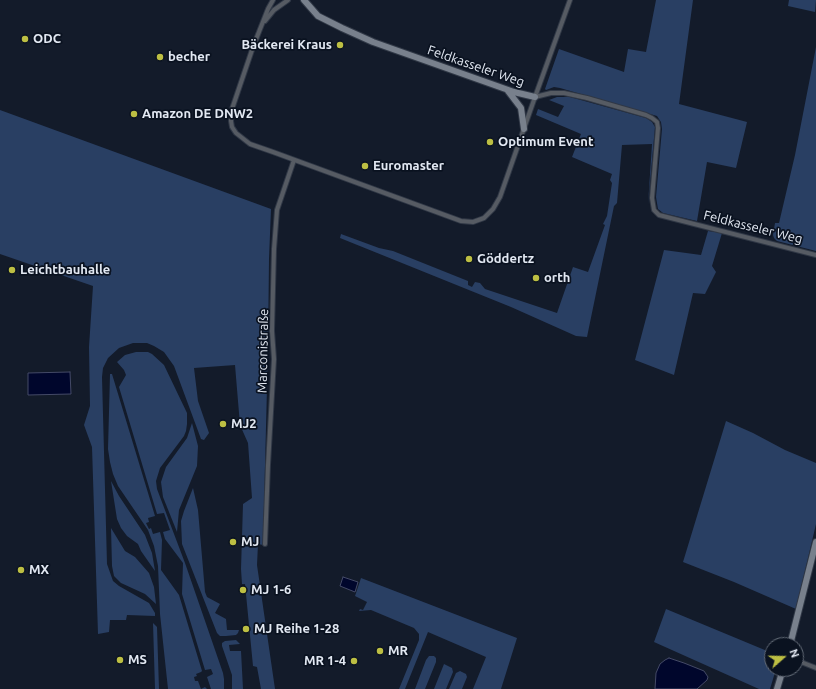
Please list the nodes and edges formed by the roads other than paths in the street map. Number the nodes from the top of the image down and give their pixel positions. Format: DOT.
graph roads {
  1 [pos="273,0"];
  2 [pos="288,0"];
  3 [pos="304,0"];
  4 [pos="570,0"];
  5 [pos="262,25"];
  6 [pos="507,90"];
  7 [pos="535,97"];
  8 [pos="524,129"];
  9 [pos="294,160"];
  10 [pos="816,255"];
  11 [pos="816,542"];
  12 [pos="265,544"];
  13 [pos="792,637"];
  14 [pos="804,663"];
  15 [pos="816,668"];
  16 [pos="781,677"];
  17 [pos="777,689"];
  1 -- 5 [label="street"];
  2 -- 5 [label="street"];
  3 -- 6 [label="street, Feldkasseler Weg"];
  4 -- 7 [label="street"];
  5 -- 9 [label="street"];
  6 -- 7 [label="street, Feldkasseler Weg"];
  6 -- 8 [label="street"];
  7 -- 8 [label="street"];
  7 -- 10 [label="street, Feldkasseler Weg"];
  8 -- 9 [label="street"];
  9 -- 12 [label="street, Marconistraße"];
  11 -- 13 [label="street"];
  14 -- 15 [label="street"];
  16 -- 17 [label="street"];
}
